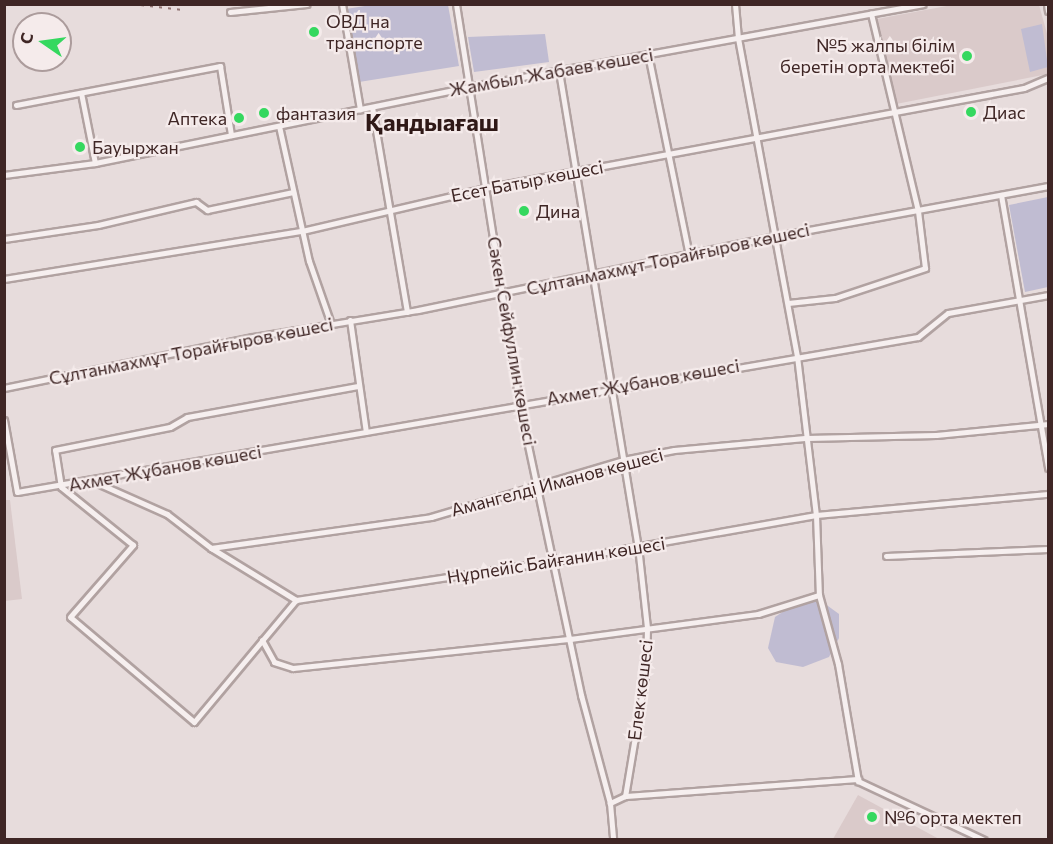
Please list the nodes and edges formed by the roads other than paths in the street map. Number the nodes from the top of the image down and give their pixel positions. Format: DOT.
graph roads {
  1 [pos="307,4"];
  2 [pos="342,4"];
  3 [pos="456,4"];
  4 [pos="735,4"];
  5 [pos="922,4"];
  6 [pos="1047,4"];
  7 [pos="1048,11"];
  8 [pos="230,12"];
  9 [pos="871,14"];
  10 [pos="738,38"];
  11 [pos="648,54"];
  12 [pos="559,71"];
  13 [pos="1048,78"];
  14 [pos="467,87"];
  15 [pos="81,93"];
  16 [pos="16,105"];
  17 [pos="372,107"];
  18 [pos="360,109"];
  19 [pos="893,112"];
  20 [pos="279,126"];
  21 [pos="231,135"];
  22 [pos="756,138"];
  23 [pos="668,154"];
  24 [pos="95,163"];
  25 [pos="577,171"];
  26 [pos="4,175"];
  27 [pos="1048,186"];
  28 [pos="485,188"];
  29 [pos="293,192"];
  30 [pos="1001,195"];
  31 [pos="390,211"];
  32 [pos="918,211"];
  33 [pos="302,231"];
  34 [pos="776,236"];
  35 [pos="4,239"];
  36 [pos="689,255"];
  37 [pos="594,273"];
  38 [pos="4,279"];
  39 [pos="503,293"];
  40 [pos="1048,295"];
  41 [pos="1021,300"];
  42 [pos="788,303"];
  43 [pos="407,312"];
  44 [pos="350,320"];
  45 [pos="330,324"];
  46 [pos="797,356"];
  47 [pos="358,386"];
  48 [pos="4,388"];
  49 [pos="610,389"];
  50 [pos="519,404"];
  51 [pos="4,420"];
  52 [pos="1048,424"];
  53 [pos="1040,425"];
  54 [pos="366,432"];
  55 [pos="807,438"];
  56 [pos="623,460"];
  57 [pos="1048,468"];
  58 [pos="94,481"];
  59 [pos="538,484"];
  60 [pos="61,487"];
  61 [pos="1048,494"];
  62 [pos="816,515"];
  63 [pos="638,546"];
  64 [pos="211,548"];
  65 [pos="1048,549"];
  66 [pos="886,556"];
  67 [pos="555,561"];
  68 [pos="819,595"];
  69 [pos="296,600"];
  70 [pos="648,628"];
  71 [pos="570,639"];
  72 [pos="262,640"];
  73 [pos="858,779"];
  74 [pos="625,796"];
  75 [pos="610,803"];
  76 [pos="613,840"];
  77 [pos="984,840"];
  1 -- 8 [label="street"];
  2 -- 18 [label="street"];
  3 -- 14 [label="street, Сәкен Сейфуллин көшесі"];
  4 -- 10 [label="street"];
  5 -- 9 [label="street, Жамбыл Жабаев көшесі"];
  6 -- 7 [label="street"];
  9 -- 10 [label="street, Жамбыл Жабаев көшесі"];
  9 -- 19 [label="street"];
  10 -- 11 [label="street, Жамбыл Жабаев көшесі"];
  10 -- 22 [label="street"];
  11 -- 12 [label="street, Жамбыл Жабаев көшесі"];
  11 -- 23 [label="street"];
  12 -- 14 [label="street, Жамбыл Жабаев көшесі"];
  12 -- 25 [label="street, Елек көшесі"];
  13 -- 19 [label="street, Есет Батыр көшесі"];
  14 -- 17 [label="street, Жамбыл Жабаев көшесі"];
  14 -- 28 [label="street, Сәкен Сейфуллин көшесі"];
  15 -- 16 [label="street"];
  15 -- 21 [label="street"];
  15 -- 24 [label="street"];
  17 -- 18 [label="street, Жамбыл Жабаев көшесі"];
  17 -- 31 [label="street"];
  18 -- 20 [label="street, Жамбыл Жабаев көшесі"];
  19 -- 22 [label="street, Есет Батыр көшесі"];
  19 -- 32 [label="street"];
  20 -- 21 [label="street, Жамбыл Жабаев көшесі"];
  20 -- 29 [label="street"];
  21 -- 24 [label="street, Жамбыл Жабаев көшесі"];
  22 -- 23 [label="street, Есет Батыр көшесі"];
  22 -- 34 [label="street"];
  23 -- 25 [label="street, Есет Батыр көшесі"];
  23 -- 36 [label="street"];
  24 -- 26 [label="street, Жамбыл Жабаев көшесі"];
  25 -- 28 [label="street, Есет Батыр көшесі"];
  25 -- 37 [label="street, Елек көшесі"];
  27 -- 30 [label="street, Сұлтанмахмұт Торайғыров көшесі"];
  28 -- 31 [label="street, Есет Батыр көшесі"];
  28 -- 39 [label="street, Сәкен Сейфуллин көшесі"];
  29 -- 33 [label="street"];
  29 -- 35 [label="street"];
  30 -- 32 [label="street, Сұлтанмахмұт Торайғыров көшесі"];
  30 -- 41 [label="street"];
  31 -- 33 [label="street, Есет Батыр көшесі"];
  31 -- 43 [label="street"];
  32 -- 34 [label="street, Сұлтанмахмұт Торайғыров көшесі"];
  32 -- 42 [label="street"];
  33 -- 38 [label="street, Есет Батыр көшесі"];
  33 -- 45 [label="street"];
  34 -- 36 [label="street, Сұлтанмахмұт Торайғыров көшесі"];
  34 -- 42 [label="street"];
  36 -- 37 [label="street, Сұлтанмахмұт Торайғыров көшесі"];
  37 -- 39 [label="street, Сұлтанмахмұт Торайғыров көшесі"];
  37 -- 49 [label="street, Елек көшесі"];
  39 -- 43 [label="street, Сұлтанмахмұт Торайғыров көшесі"];
  39 -- 50 [label="street, Сәкен Сейфуллин көшесі"];
  40 -- 41 [label="street, Ахмет Жұбанов көшесі"];
  41 -- 46 [label="street, Ахмет Жұбанов көшесі"];
  41 -- 53 [label="street"];
  42 -- 46 [label="street"];
  43 -- 44 [label="street, Сұлтанмахмұт Торайғыров көшесі"];
  44 -- 45 [label="street, Сұлтанмахмұт Торайғыров көшесі"];
  44 -- 47 [label="street"];
  45 -- 48 [label="street, Сұлтанмахмұт Торайғыров көшесі"];
  46 -- 49 [label="street, Ахмет Жұбанов көшесі"];
  46 -- 55 [label="street"];
  47 -- 54 [label="street"];
  47 -- 60 [label="street"];
  49 -- 50 [label="street, Ахмет Жұбанов көшесі"];
  49 -- 56 [label="street, Елек көшесі"];
  50 -- 54 [label="street, Ахмет Жұбанов көшесі"];
  50 -- 59 [label="street, Сәкен Сейфуллин көшесі"];
  51 -- 60 [label="street, Ахмет Жұбанов көшесі"];
  52 -- 53 [label="street, Амангелді Иманов көшесі"];
  53 -- 55 [label="street, Амангелді Иманов көшесі"];
  53 -- 57 [label="street"];
  54 -- 58 [label="street, Ахмет Жұбанов көшесі"];
  55 -- 56 [label="street, Амангелді Иманов көшесі"];
  55 -- 62 [label="street"];
  56 -- 59 [label="street, Амангелді Иманов көшесі"];
  56 -- 63 [label="street, Елек көшесі"];
  58 -- 60 [label="street, Ахмет Жұбанов көшесі"];
  58 -- 64 [label="street"];
  59 -- 64 [label="street, Амангелді Иманов көшесі"];
  59 -- 67 [label="street, Сәкен Сейфуллин көшесі"];
  60 -- 72 [label="street"];
  61 -- 62 [label="street, Нұрпейіс Байғанин көшесі"];
  62 -- 63 [label="street, Нұрпейіс Байғанин көшесі"];
  62 -- 68 [label="street"];
  63 -- 67 [label="street, Нұрпейіс Байғанин көшесі"];
  63 -- 70 [label="street, Елек көшесі"];
  64 -- 69 [label="street"];
  65 -- 66 [label="street"];
  67 -- 69 [label="street, Нұрпейіс Байғанин көшесі"];
  67 -- 71 [label="street, Сәкен Сейфуллин көшесі"];
  68 -- 70 [label="street"];
  68 -- 73 [label="street"];
  69 -- 72 [label="street"];
  70 -- 71 [label="street"];
  70 -- 74 [label="street, Елек көшесі"];
  71 -- 72 [label="street"];
  71 -- 75 [label="street, Сәкен Сейфуллин көшесі"];
  73 -- 74 [label="street"];
  73 -- 77 [label="street"];
  74 -- 75 [label="street"];
  75 -- 76 [label="street, Сәкен Сейфуллин көшесі"];
}
